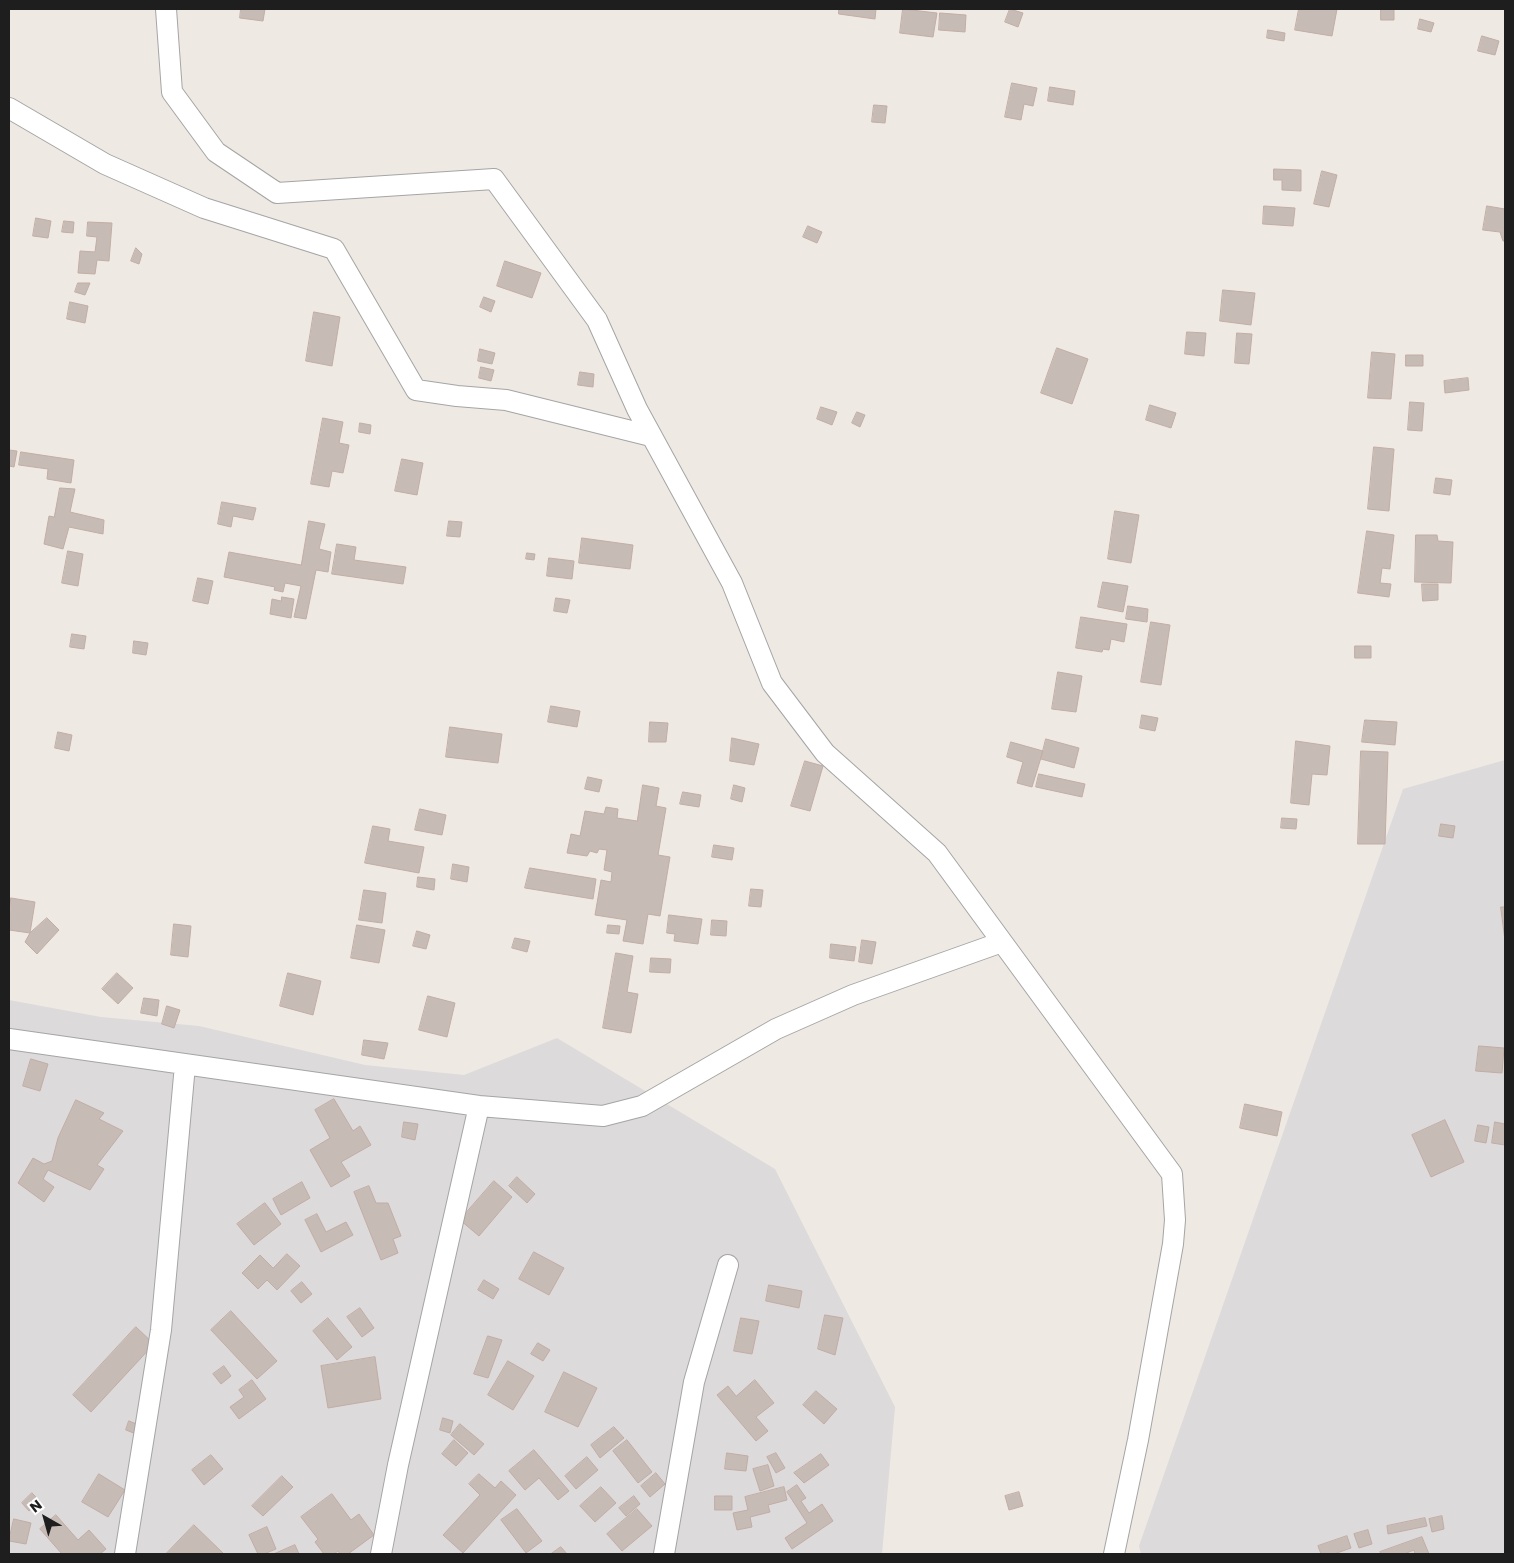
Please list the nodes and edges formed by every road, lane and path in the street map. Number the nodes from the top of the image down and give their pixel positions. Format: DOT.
graph roads {
  1 [pos="166,9"];
  2 [pos="9,108"];
  3 [pos="652,436"];
  4 [pos="1002,942"];
  5 [pos="9,1039"];
  6 [pos="185,1065"];
  7 [pos="479,1106"];
  8 [pos="728,1265"];
  9 [pos="125,1554"];
  10 [pos="381,1554"];
  11 [pos="664,1554"];
  12 [pos="1114,1554"];
  1 -- 3 [label="street"];
  2 -- 3 [label="street"];
  3 -- 4 [label="street"];
  4 -- 7 [label="street"];
  4 -- 12 [label="street"];
  5 -- 6 [label="street"];
  6 -- 7 [label="street"];
  6 -- 9 [label="street"];
  7 -- 10 [label="street"];
  8 -- 11 [label="street"];
}
